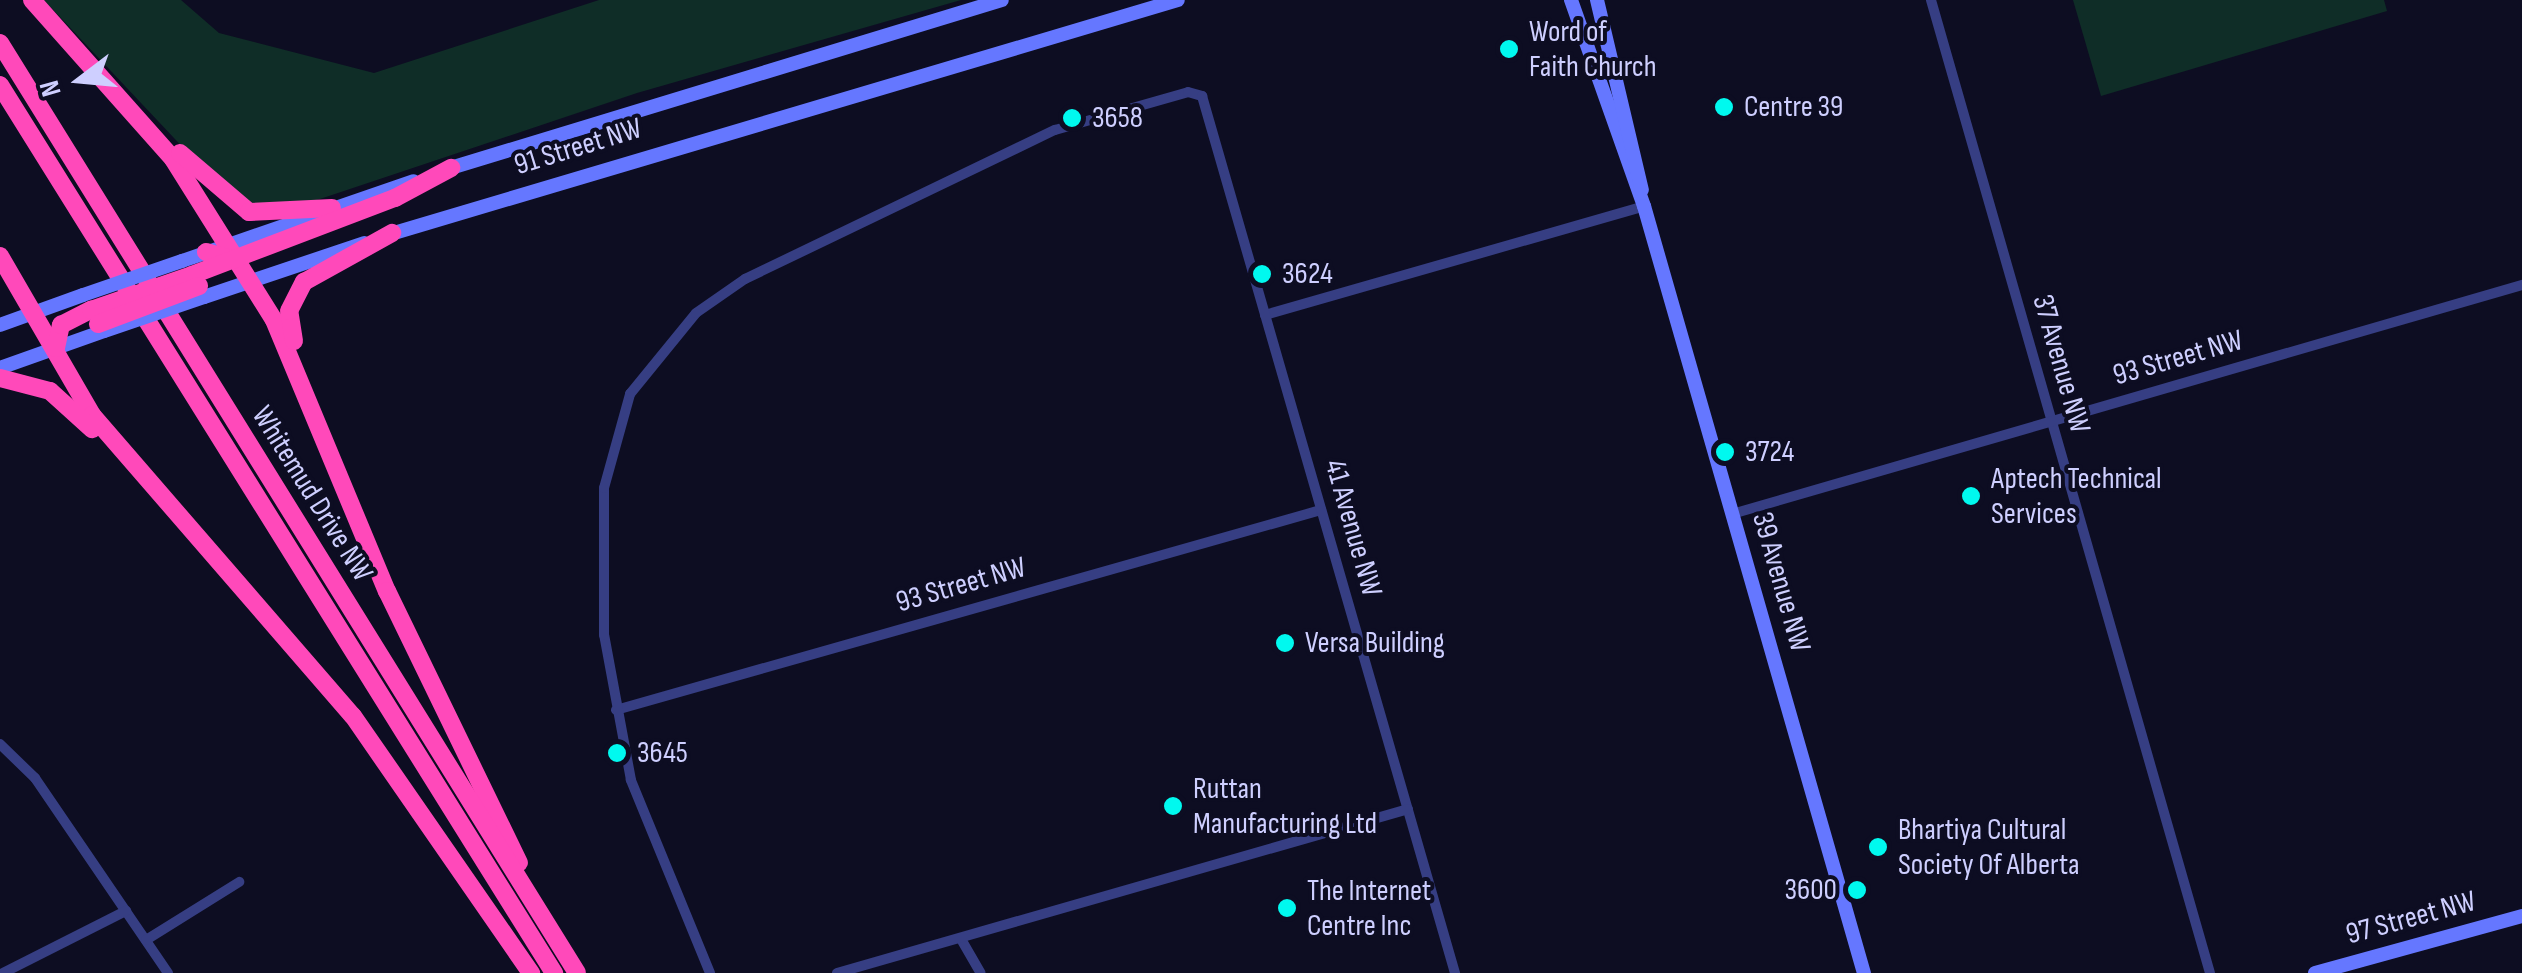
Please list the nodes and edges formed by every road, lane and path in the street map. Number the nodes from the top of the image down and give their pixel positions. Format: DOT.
graph roads {
  1 [pos="32,0"];
  2 [pos="1002,0"];
  3 [pos="1178,0"];
  4 [pos="1571,0"];
  5 [pos="1597,0"];
  6 [pos="1930,0"];
  7 [pos="0,44"];
  8 [pos="0,85"];
  9 [pos="122,97"];
  10 [pos="450,168"];
  11 [pos="1644,206"];
  12 [pos="332,208"];
  13 [pos="392,233"];
  14 [pos="206,252"];
  15 [pos="231,252"];
  16 [pos="0,256"];
  17 [pos="194,280"];
  18 [pos="250,281"];
  19 [pos="2522,286"];
  20 [pos="31,314"];
  21 [pos="1266,316"];
  22 [pos="93,320"];
  23 [pos="0,325"];
  24 [pos="56,348"];
  25 [pos="0,368"];
  26 [pos="0,378"];
  27 [pos="306,385"];
  28 [pos="2052,420"];
  29 [pos="1321,510"];
  30 [pos="1732,514"];
  31 [pos="198,538"];
  32 [pos="616,710"];
  33 [pos="0,744"];
  34 [pos="1408,809"];
  35 [pos="238,882"];
  36 [pos="536,906"];
  37 [pos="126,911"];
  38 [pos="2522,916"];
  39 [pos="961,938"];
  40 [pos="146,940"];
  41 [pos="4,973"];
  42 [pos="168,973"];
  43 [pos="531,973"];
  44 [pos="554,973"];
  45 [pos="577,973"];
  46 [pos="710,973"];
  47 [pos="837,973"];
  48 [pos="981,973"];
  49 [pos="1455,973"];
  50 [pos="1864,973"];
  51 [pos="2210,973"];
  52 [pos="2315,973"];
  1 -- 9 [label="highway"];
  2 -- 10 [label="main road, 91 Street NW"];
  3 -- 13 [label="main road, 91 Street NW"];
  4 -- 11 [label="main road, 39 Avenue NW"];
  5 -- 11 [label="main road, 39 Avenue NW"];
  6 -- 28 [label="street, 37 Avenue NW"];
  7 -- 36 [label="highway, Whitemud Drive NW"];
  8 -- 44 [label="highway, Whitemud Drive NW"];
  9 -- 12 [label="highway"];
  9 -- 15 [label="highway"];
  10 -- 12 [label="main road, 91 Street NW"];
  10 -- 15 [label="highway"];
  11 -- 21 [label="street"];
  11 -- 30 [label="main road, 39 Avenue NW"];
  12 -- 15 [label="main road, 91 Street NW"];
  13 -- 18 [label="main road, 91 Street NW"];
  13 -- 27 [label="highway"];
  14 -- 15 [label="highway"];
  14 -- 17 [label="main road"];
  15 -- 17 [label="highway"];
  15 -- 18 [label="highway"];
  16 -- 20 [label="highway"];
  17 -- 18 [label="main road, 91 Street NW"];
  17 -- 22 [label="highway, bridge"];
  18 -- 27 [label="highway"];
  19 -- 28 [label="street, 93 Street NW"];
  20 -- 22 [label="main road"];
  20 -- 23 [label="main road"];
  20 -- 24 [label="highway"];
  21 -- 29 [label="street, 41 Avenue NW"];
  21 -- 32 [label="street, 41 Avenue NW"];
  22 -- 24 [label="main road"];
  22 -- 24 [label="highway"];
  24 -- 25 [label="main road"];
  24 -- 31 [label="highway"];
  26 -- 31 [label="highway"];
  27 -- 36 [label="highway"];
  28 -- 30 [label="street, 93 Street NW"];
  28 -- 51 [label="street, 37 Avenue NW"];
  29 -- 32 [label="street, 93 Street NW"];
  29 -- 34 [label="street, 41 Avenue NW"];
  30 -- 50 [label="main road, 39 Avenue NW"];
  31 -- 43 [label="highway"];
  32 -- 46 [label="street"];
  33 -- 37 [label="street"];
  34 -- 39 [label="street"];
  34 -- 49 [label="street, 41 Avenue NW"];
  35 -- 40 [label="street"];
  36 -- 45 [label="highway, Whitemud Drive NW"];
  37 -- 40 [label="street"];
  37 -- 41 [label="street"];
  38 -- 52 [label="main road, 97 Street NW"];
  39 -- 47 [label="street"];
  39 -- 48 [label="street"];
  40 -- 42 [label="street"];
}
